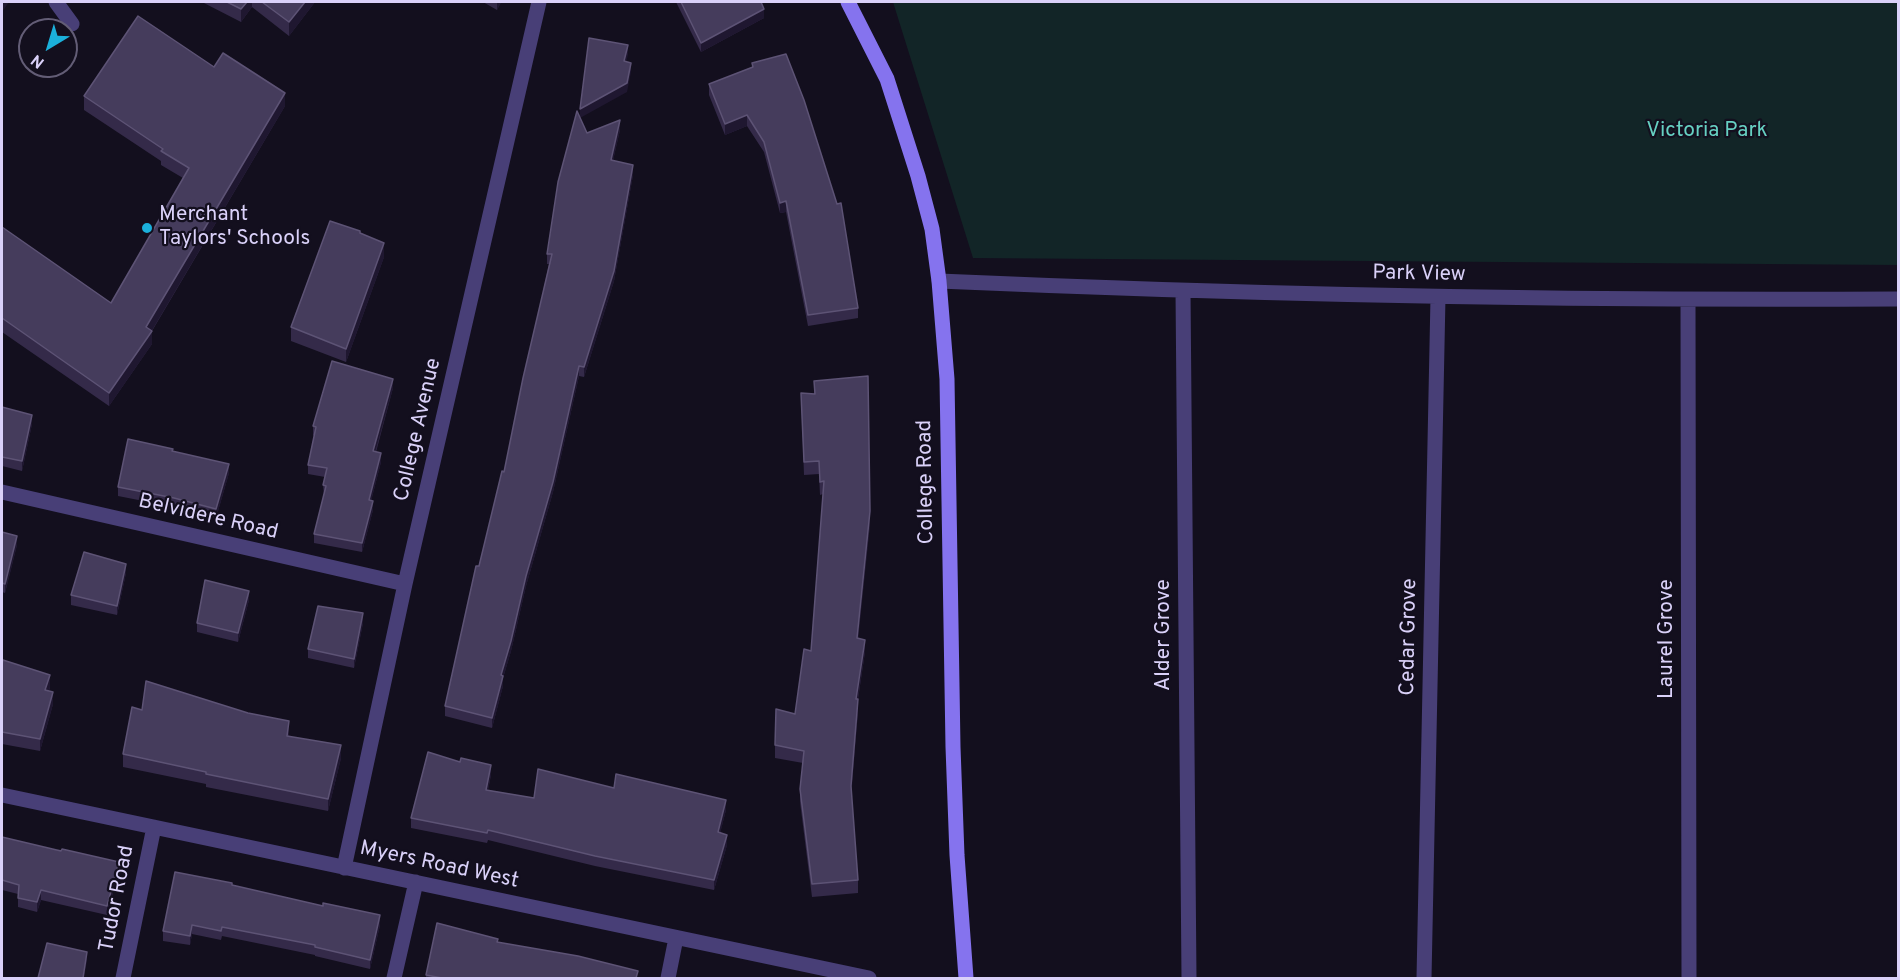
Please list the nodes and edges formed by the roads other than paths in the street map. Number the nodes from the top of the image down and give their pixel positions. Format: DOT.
graph roads {
  1 [pos="56,2"];
  2 [pos="539,2"];
  3 [pos="848,2"];
  4 [pos="68,18"];
  5 [pos="939,280"];
  6 [pos="1184,291"];
  7 [pos="1438,297"];
  8 [pos="1899,299"];
  9 [pos="1688,300"];
  10 [pos="2,492"];
  11 [pos="405,584"];
  12 [pos="2,795"];
  13 [pos="154,827"];
  14 [pos="344,868"];
  15 [pos="416,882"];
  16 [pos="676,938"];
  17 [pos="123,978"];
  18 [pos="394,978"];
  19 [pos="668,978"];
  20 [pos="869,978"];
  21 [pos="966,978"];
  22 [pos="1189,978"];
  23 [pos="1424,978"];
  24 [pos="1689,978"];
  1 -- 4 [label="street"];
  2 -- 11 [label="street, College Avenue"];
  3 -- 5 [label="street, College Road"];
  5 -- 6 [label="street, Park View"];
  5 -- 21 [label="street, College Road"];
  6 -- 7 [label="street, Park View"];
  6 -- 22 [label="street, Alder Grove"];
  7 -- 9 [label="street, Park View"];
  7 -- 23 [label="street, Cedar Grove"];
  8 -- 9 [label="street, Park View"];
  9 -- 24 [label="street, Laurel Grove"];
  10 -- 11 [label="street, Belvidere Road"];
  11 -- 14 [label="street, College Avenue"];
  12 -- 13 [label="street, Myers Road West"];
  13 -- 14 [label="street, Myers Road West"];
  13 -- 17 [label="street, Tudor Road"];
  14 -- 15 [label="street, Myers Road West"];
  15 -- 16 [label="street, Myers Road West"];
  15 -- 18 [label="street"];
  16 -- 19 [label="street"];
  16 -- 20 [label="street, Myers Road West"];
}
